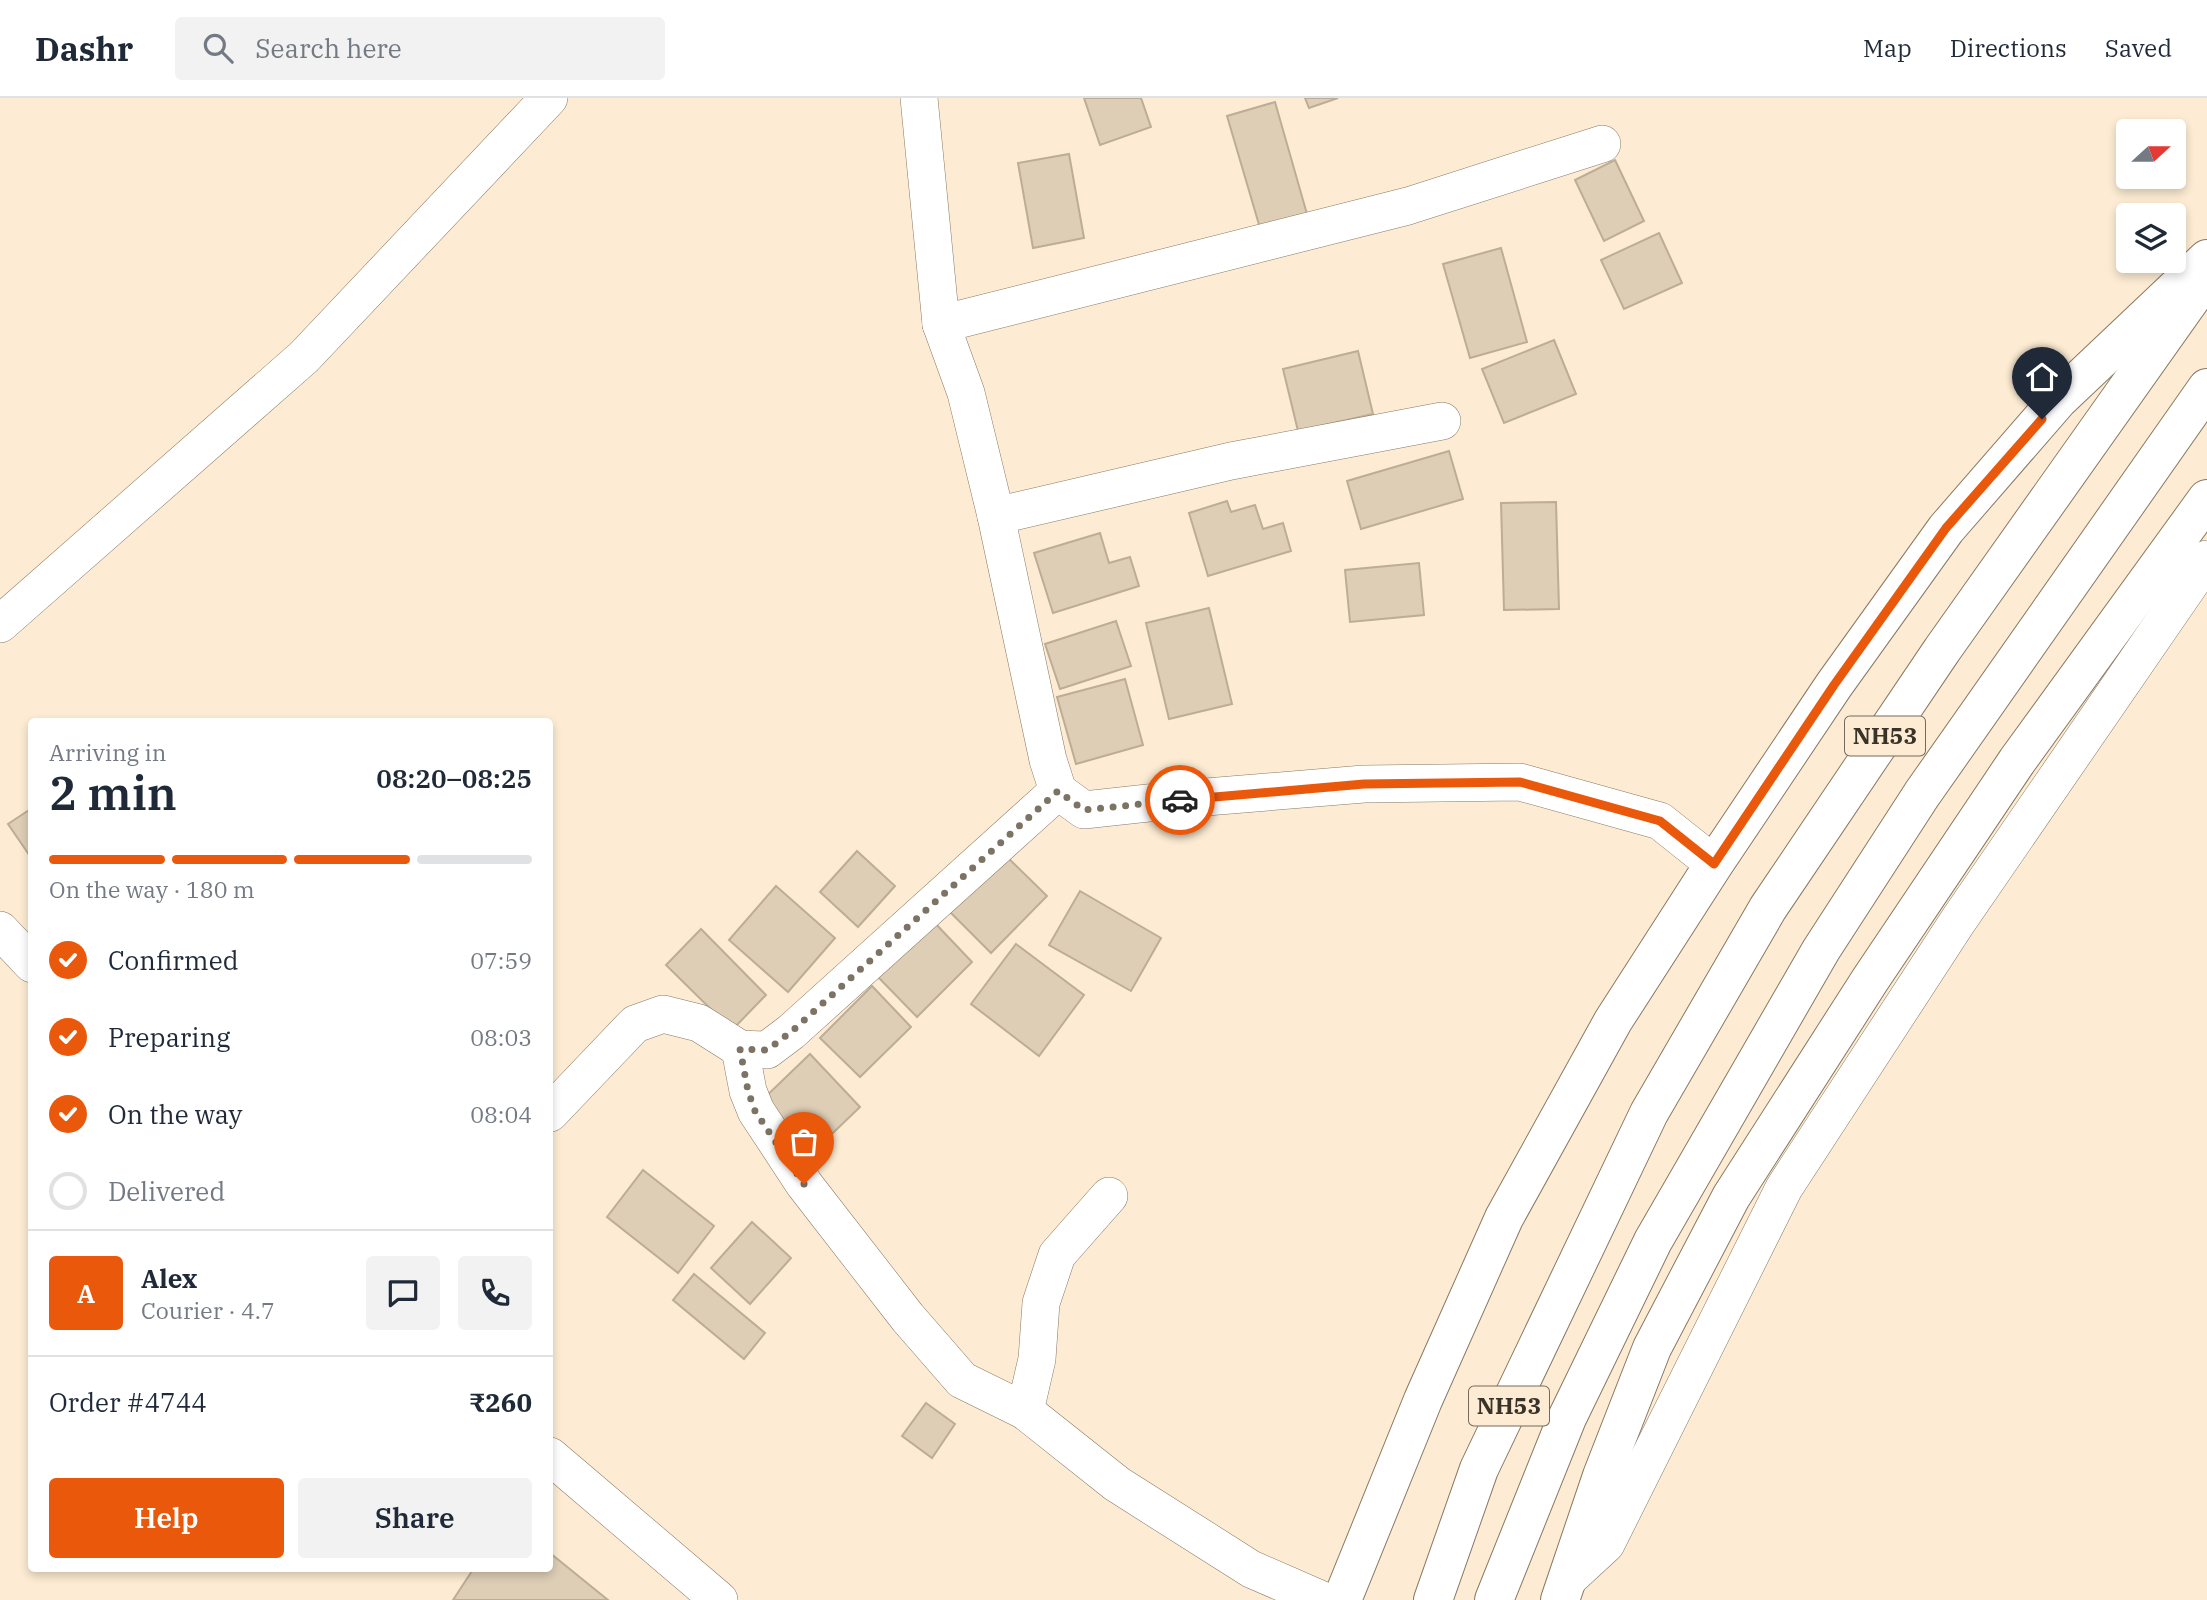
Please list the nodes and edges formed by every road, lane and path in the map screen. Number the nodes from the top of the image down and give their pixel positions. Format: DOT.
graph roads {
  1 [pos="550,98"];
  2 [pos="919,98"];
  3 [pos="1602,144"];
  4 [pos="2207,259"];
  5 [pos="2207,276"];
  6 [pos="941,324"];
  7 [pos="2207,388"];
  8 [pos="1442,421"];
  9 [pos="2207,499"];
  10 [pos="996,516"];
  11 [pos="2207,559"];
  12 [pos="0,624"];
  13 [pos="1058,791"];
  14 [pos="1714,864"];
  15 [pos="0,930"];
  16 [pos="28,960"];
  17 [pos="740,1049"];
  18 [pos="553,1110"];
  19 [pos="1109,1196"];
  20 [pos="1025,1411"];
  21 [pos="553,1458"];
  22 [pos="1563,1590"];
  23 [pos="719,1600"];
  24 [pos="1322,1600"];
  25 [pos="1342,1600"];
  26 [pos="1433,1600"];
  27 [pos="1494,1600"];
  1 -- 12 [label="street"];
  2 -- 6 [label="street"];
  3 -- 6 [label="street"];
  4 -- 14 [label="main road"];
  5 -- 26 [label="main road, NH53"];
  6 -- 10 [label="street"];
  7 -- 27 [label="main road, NH53"];
  8 -- 10 [label="street"];
  9 -- 22 [label="main road"];
  10 -- 13 [label="street"];
  11 -- 22 [label="street"];
  13 -- 14 [label="street"];
  13 -- 17 [label="street"];
  14 -- 25 [label="main road"];
  15 -- 16 [label="street"];
  17 -- 18 [label="street"];
  17 -- 20 [label="street"];
  19 -- 20 [label="street"];
  20 -- 24 [label="street"];
  21 -- 23 [label="street"];
}
